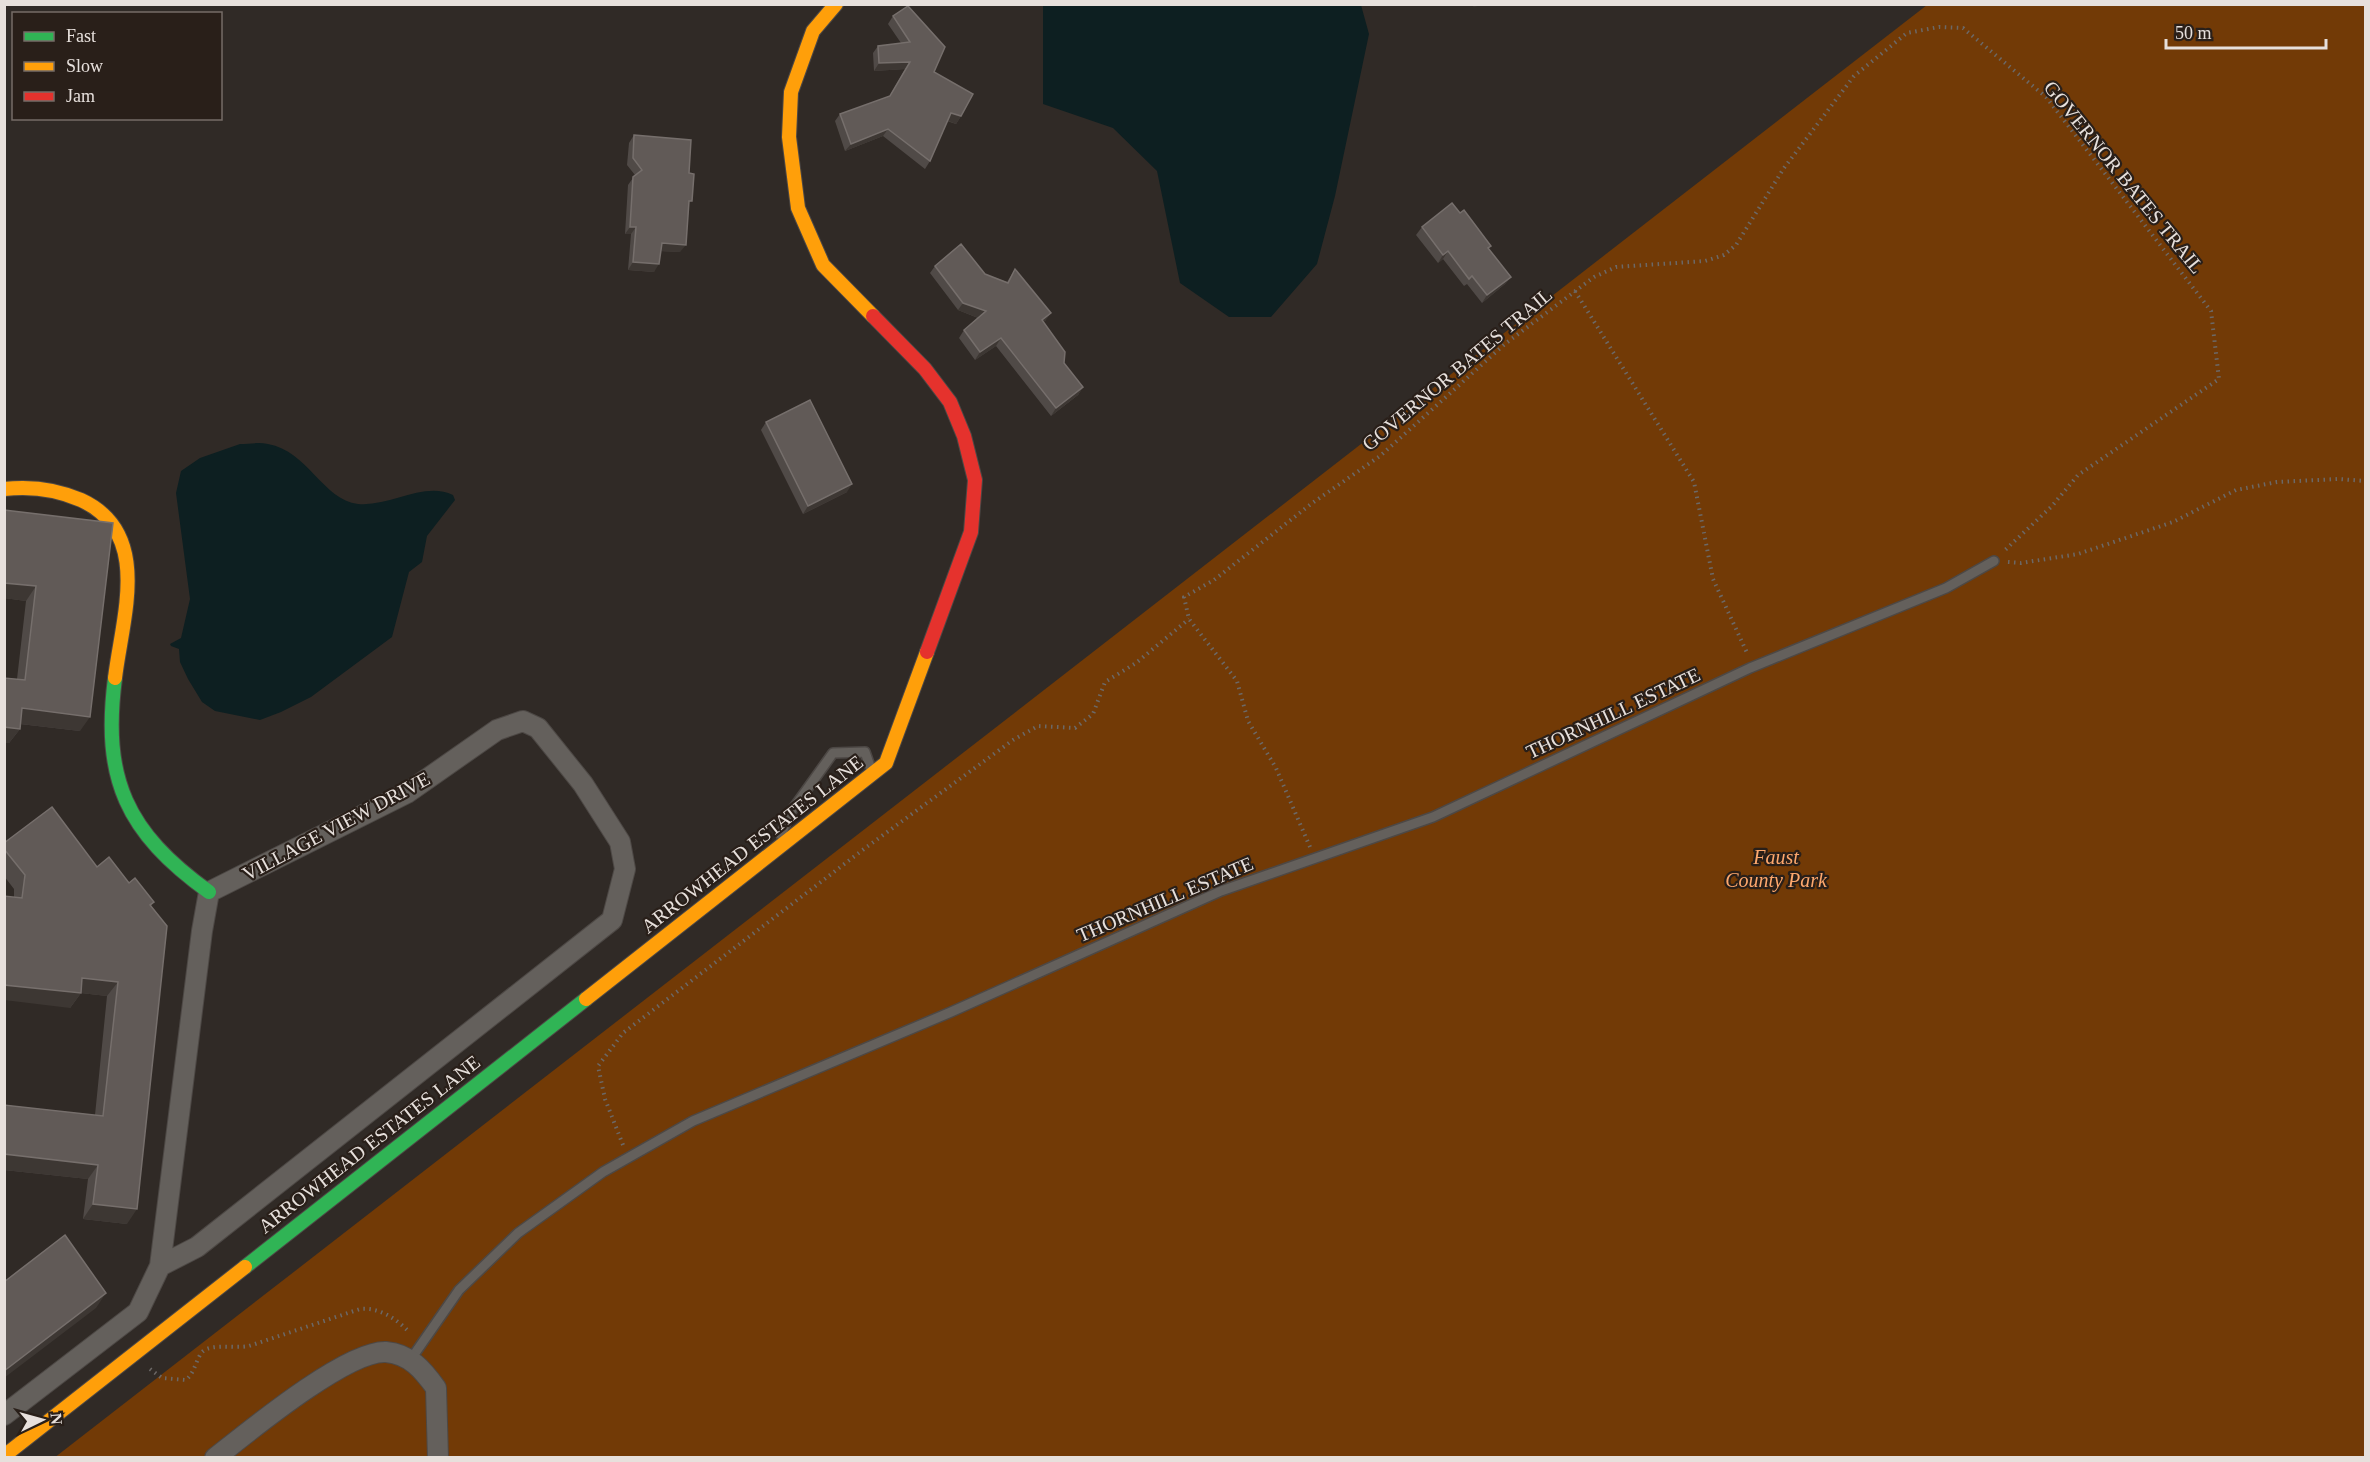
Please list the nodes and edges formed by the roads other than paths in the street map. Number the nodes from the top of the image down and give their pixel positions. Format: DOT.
graph roads {
  1 [pos="836,4"];
  2 [pos="4,489"];
  3 [pos="1994,561"];
  4 [pos="871,774"];
  5 [pos="775,851"];
  6 [pos="209,892"];
  7 [pos="160,1266"];
  8 [pos="146,1325"];
  9 [pos="411,1359"];
  10 [pos="4,1415"];
  11 [pos="4,1456"];
  12 [pos="215,1458"];
  13 [pos="438,1458"];
  1 -- 4 [label="street, ARROWHEAD ESTATES LANE"];
  2 -- 6 [label="street"];
  3 -- 9 [label="lane, THORNHILL ESTATE"];
  4 -- 5 [label="street, ARROWHEAD ESTATES LANE"];
  4 -- 5 [label="lane"];
  5 -- 8 [label="street, ARROWHEAD ESTATES LANE"];
  6 -- 7 [label="street"];
  6 -- 7 [label="street, VILLAGE VIEW DRIVE"];
  7 -- 8 [label="street"];
  8 -- 10 [label="street"];
  8 -- 11 [label="street, ARROWHEAD ESTATES LANE"];
  9 -- 12 [label="street"];
  9 -- 13 [label="street"];
}
